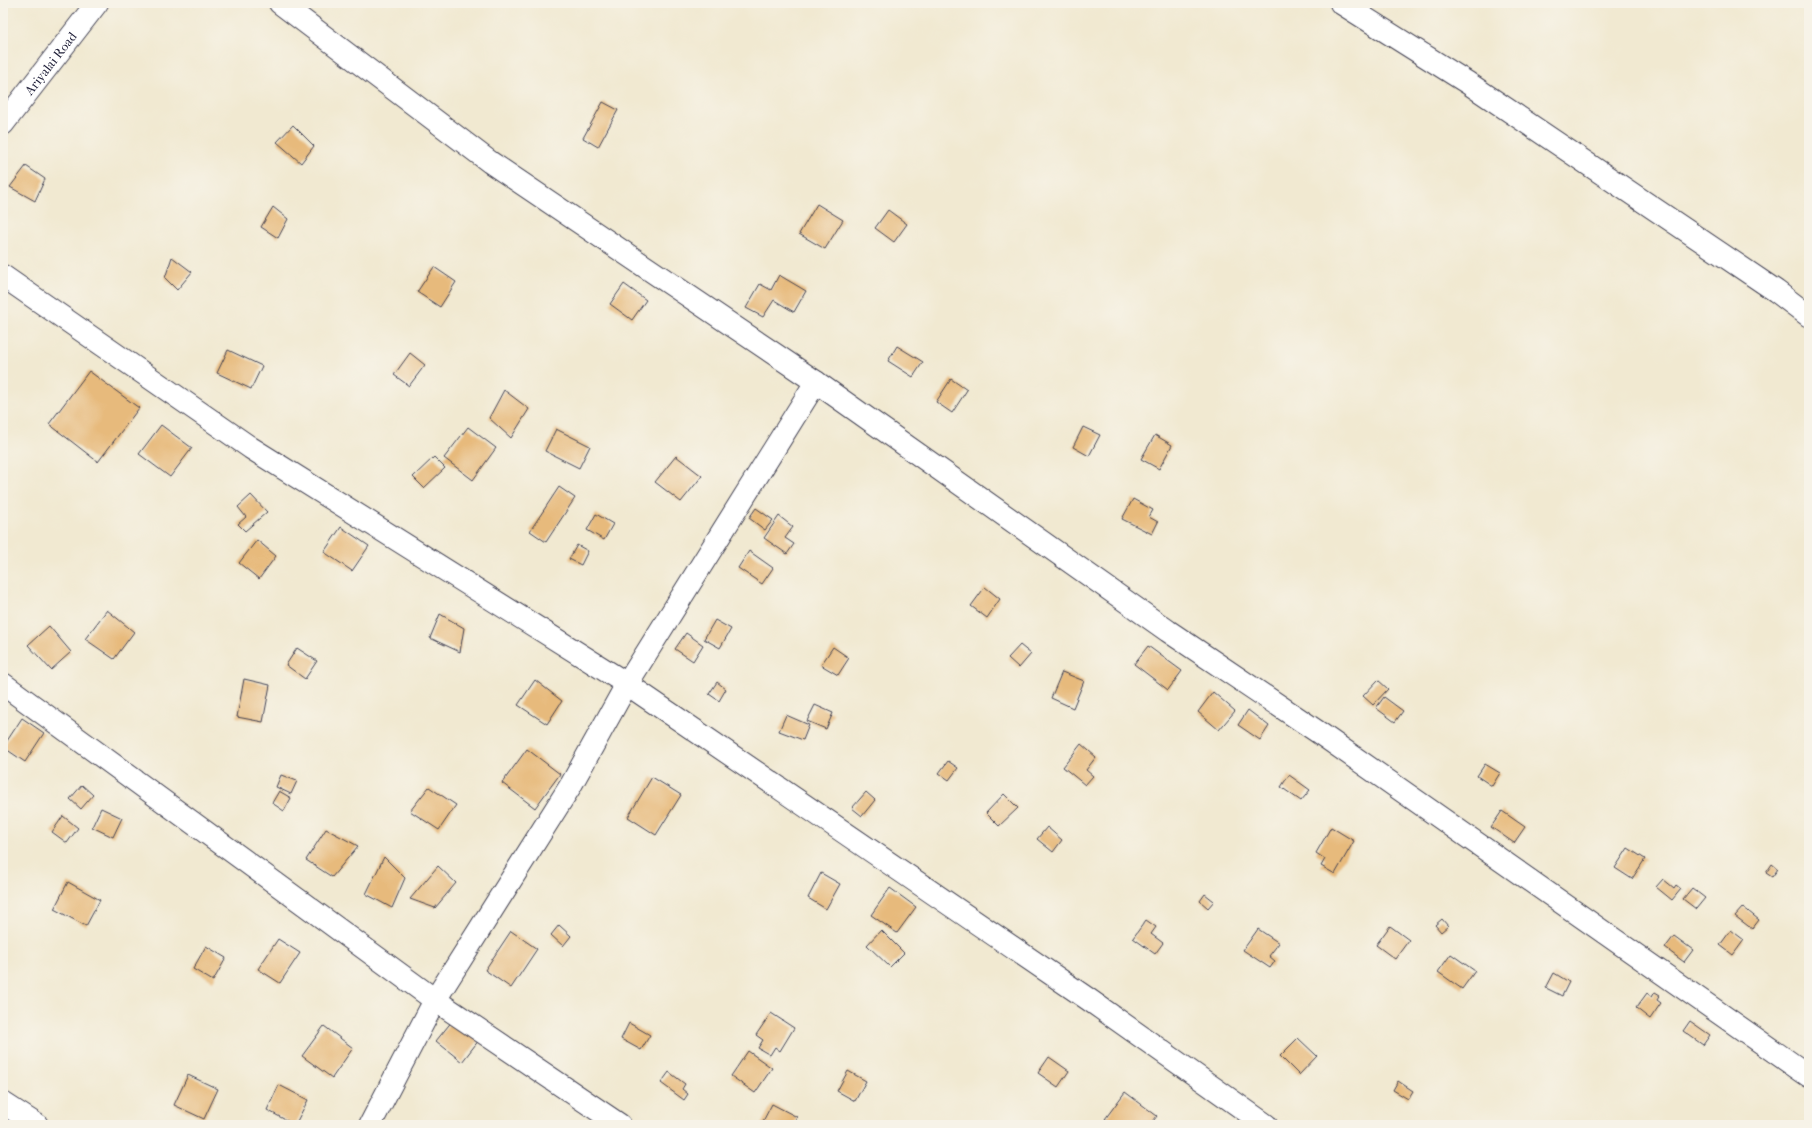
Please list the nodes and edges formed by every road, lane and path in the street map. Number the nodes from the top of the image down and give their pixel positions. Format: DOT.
graph roads {
  1 [pos="97,3"];
  2 [pos="280,3"];
  3 [pos="1341,3"];
  4 [pos="3,124"];
  5 [pos="3,276"];
  6 [pos="1809,316"];
  7 [pos="816,382"];
  8 [pos="3,684"];
  9 [pos="627,684"];
  10 [pos="435,1000"];
  11 [pos="1809,1076"];
  12 [pos="3,1103"];
  13 [pos="37,1125"];
  14 [pos="370,1125"];
  15 [pos="620,1125"];
  16 [pos="1266,1125"];
  1 -- 4 [label="street, Ariyalai Road"];
  2 -- 7 [label="street"];
  3 -- 6 [label="street"];
  5 -- 9 [label="street"];
  7 -- 9 [label="street"];
  7 -- 11 [label="street"];
  8 -- 10 [label="street"];
  9 -- 10 [label="street"];
  9 -- 16 [label="street"];
  10 -- 14 [label="street"];
  10 -- 15 [label="street"];
  12 -- 13 [label="street"];
}
